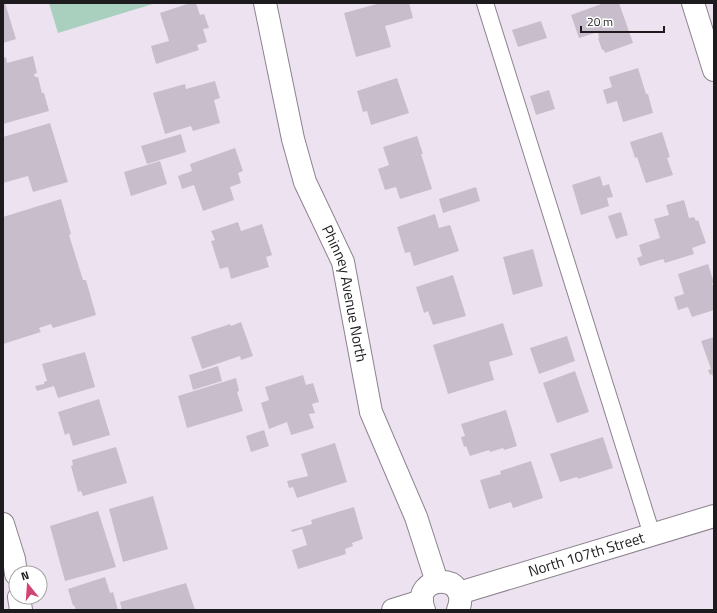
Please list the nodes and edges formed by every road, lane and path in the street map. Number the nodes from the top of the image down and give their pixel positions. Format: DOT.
graph roads {
  1 [pos="265,3"];
  2 [pos="485,3"];
  3 [pos="693,3"];
  4 [pos="714,70"];
  5 [pos="714,516"];
  6 [pos="3,524"];
  7 [pos="652,535"];
  8 [pos="15,565"];
  9 [pos="437,582"];
  10 [pos="458,601"];
  11 [pos="3,602"];
  12 [pos="423,606"];
  13 [pos="8,610"];
  14 [pos="393,610"];
  1 -- 9 [label="street, Phinney Avenue North"];
  2 -- 7 [label="lane"];
  3 -- 4 [label="street"];
  5 -- 7 [label="street, North 107th Street"];
  6 -- 8 [label="street"];
  7 -- 10 [label="street, North 107th Street"];
  9 -- 10 [label="street"];
  9 -- 12 [label="street"];
  11 -- 13 [label="street"];
  12 -- 14 [label="street"];
}
